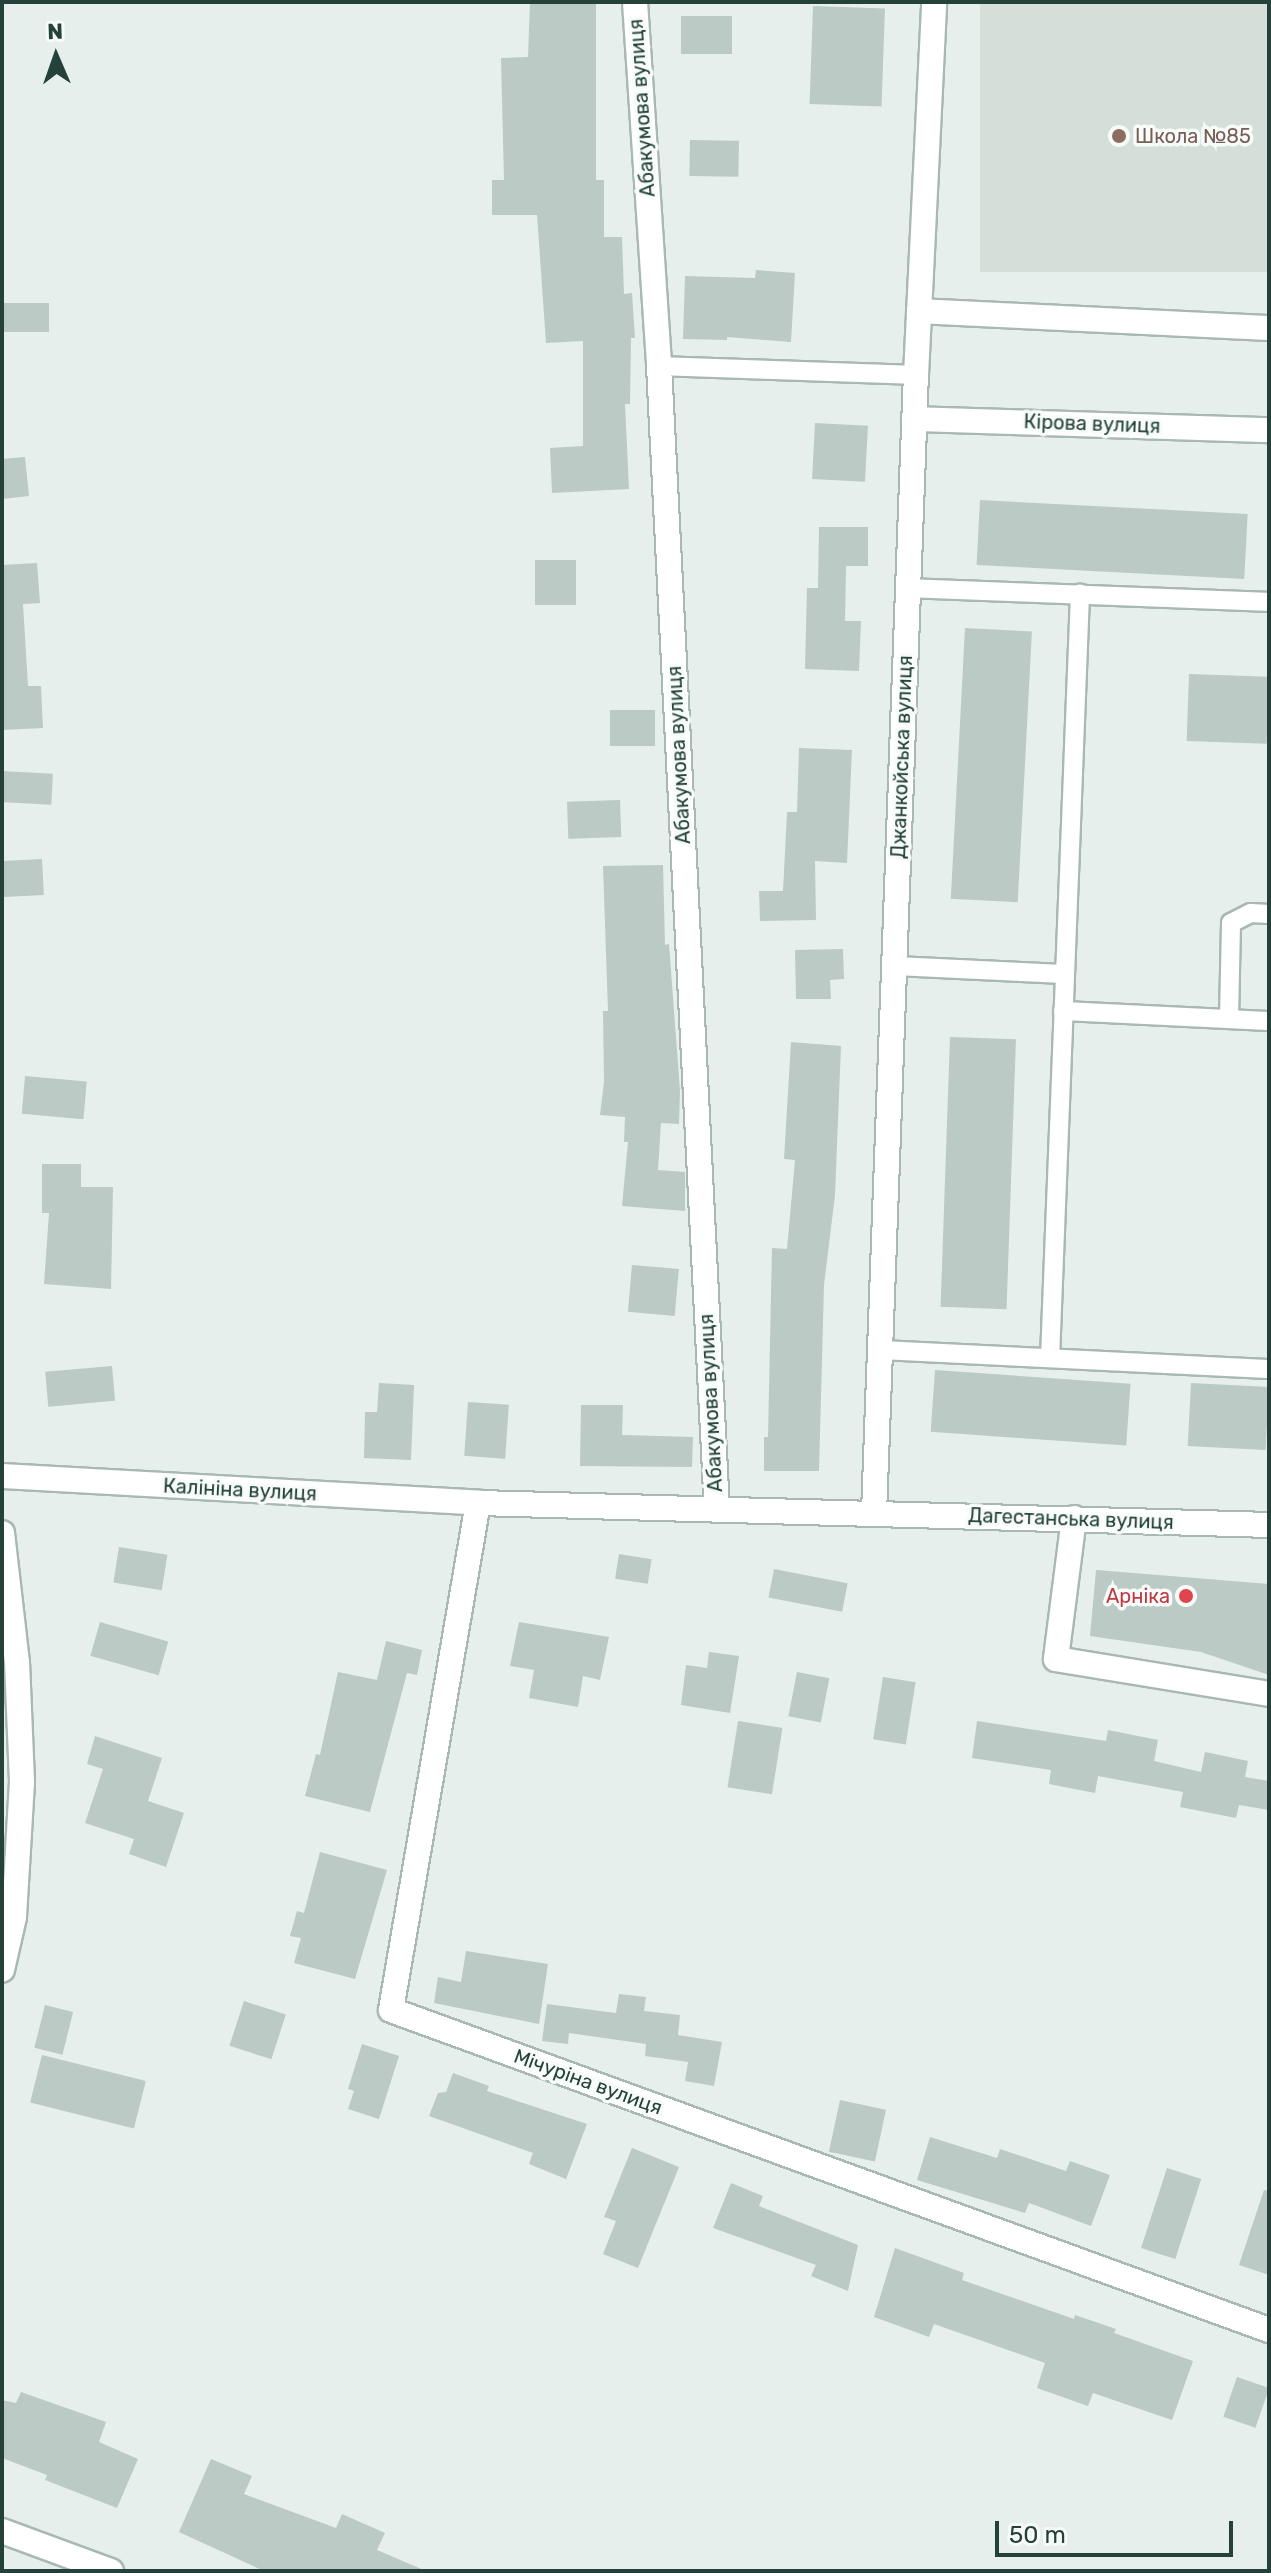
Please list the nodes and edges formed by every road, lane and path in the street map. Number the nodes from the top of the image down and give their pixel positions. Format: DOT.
graph roads {
  1 [pos="635,2"];
  2 [pos="934,2"];
  3 [pos="919,311"];
  4 [pos="1269,328"];
  5 [pos="659,366"];
  6 [pos="916,375"];
  7 [pos="914,419"];
  8 [pos="1269,430"];
  9 [pos="908,588"];
  10 [pos="1080,594"];
  11 [pos="1269,602"];
  12 [pos="1269,914"];
  13 [pos="894,966"];
  14 [pos="1065,974"];
  15 [pos="1063,1011"];
  16 [pos="1229,1019"];
  17 [pos="1269,1021"];
  18 [pos="880,1350"];
  19 [pos="1050,1358"];
  20 [pos="1269,1369"];
  21 [pos="2,1476"];
  22 [pos="478,1503"];
  23 [pos="717,1509"];
  24 [pos="874,1513"];
  25 [pos="1074,1518"];
  26 [pos="1269,1525"];
  27 [pos="2,1533"];
  28 [pos="1269,1694"];
  29 [pos="2,1970"];
  30 [pos="1269,2330"];
  31 [pos="2,2531"];
  32 [pos="111,2571"];
  1 -- 5 [label="street, Абакумова вулиця"];
  2 -- 3 [label="street, Джанкойська вулиця"];
  3 -- 4 [label="street"];
  3 -- 6 [label="street, Джанкойська вулиця"];
  5 -- 6 [label="lane"];
  5 -- 23 [label="street, Абакумова вулиця"];
  6 -- 7 [label="street, Джанкойська вулиця"];
  7 -- 8 [label="street, Кірова вулиця"];
  7 -- 9 [label="street, Джанкойська вулиця"];
  9 -- 10 [label="lane"];
  9 -- 13 [label="street, Джанкойська вулиця"];
  10 -- 11 [label="lane"];
  10 -- 14 [label="lane"];
  12 -- 16 [label="lane"];
  13 -- 14 [label="lane"];
  13 -- 18 [label="street, Джанкойська вулиця"];
  14 -- 15 [label="lane"];
  15 -- 16 [label="lane"];
  15 -- 19 [label="lane"];
  16 -- 17 [label="lane"];
  18 -- 19 [label="lane"];
  18 -- 24 [label="street, Джанкойська вулиця"];
  19 -- 20 [label="lane"];
  21 -- 22 [label="street, Калініна вулиця"];
  22 -- 23 [label="street, Калініна вулиця"];
  22 -- 30 [label="street, Мічуріна вулиця"];
  23 -- 24 [label="street, Дагестанська вулиця"];
  24 -- 25 [label="street, Дагестанська вулиця"];
  25 -- 26 [label="street, Дагестанська вулиця"];
  25 -- 28 [label="street"];
  27 -- 29 [label="street"];
  31 -- 32 [label="street"];
}
